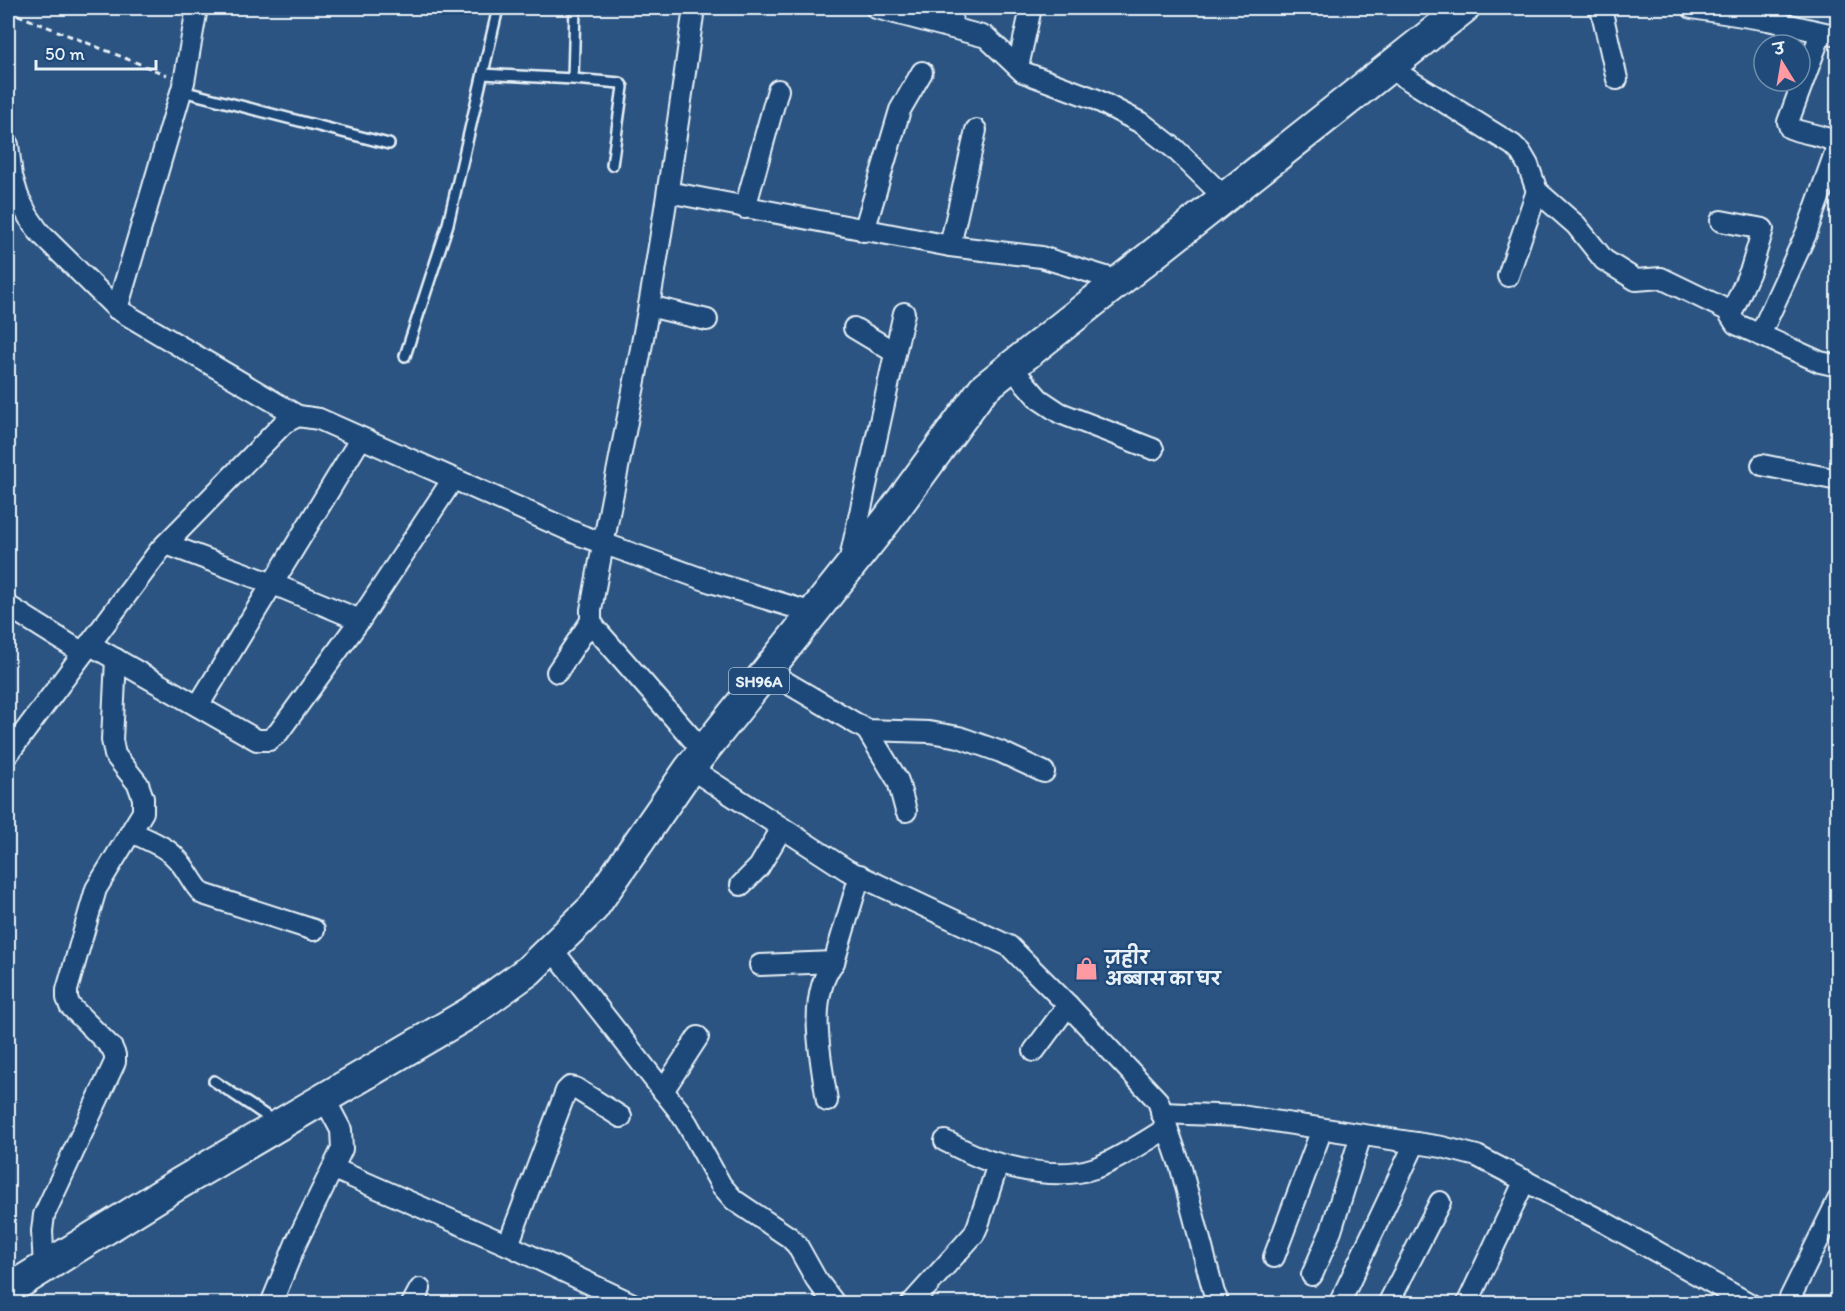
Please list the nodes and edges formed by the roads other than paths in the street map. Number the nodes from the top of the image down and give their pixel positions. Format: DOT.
graph roads {
  1 [pos="197,8"];
  2 [pos="498,8"];
  3 [pos="575,8"];
  4 [pos="694,8"];
  5 [pos="876,8"];
  6 [pos="1031,8"];
  7 [pos="1464,8"];
  8 [pos="1601,8"];
  9 [pos="1692,8"];
  10 [pos="1770,14"];
  11 [pos="952,17"];
  12 [pos="1829,35"];
  13 [pos="1018,67"];
  14 [pos="1388,67"];
  15 [pos="922,72"];
  16 [pos="483,74"];
  17 [pos="573,79"];
  18 [pos="1617,79"];
  19 [pos="183,87"];
  20 [pos="778,90"];
  21 [pos="976,130"];
  22 [pos="389,144"];
  23 [pos="8,145"];
  24 [pos="612,165"];
  25 [pos="1537,191"];
  26 [pos="1830,191"];
  27 [pos="668,192"];
  28 [pos="1224,197"];
  29 [pos="745,208"];
  30 [pos="1721,221"];
  31 [pos="864,231"];
  32 [pos="950,246"];
  33 [pos="1508,276"];
  34 [pos="1119,280"];
  35 [pos="649,306"];
  36 [pos="117,309"];
  37 [pos="904,313"];
  38 [pos="1731,315"];
  39 [pos="707,320"];
  40 [pos="854,328"];
  41 [pos="1760,335"];
  42 [pos="894,352"];
  43 [pos="405,356"];
  44 [pos="1838,366"];
  45 [pos="1011,367"];
  46 [pos="298,416"];
  47 [pos="361,438"];
  48 [pos="1153,449"];
  49 [pos="1761,465"];
  50 [pos="453,479"];
  51 [pos="1838,480"];
  52 [pos="603,543"];
  53 [pos="166,544"];
  54 [pos="848,568"];
  55 [pos="273,584"];
  56 [pos="8,606"];
  57 [pos="813,613"];
  58 [pos="360,620"];
  59 [pos="591,621"];
  60 [pos="86,649"];
  61 [pos="116,659"];
  62 [pos="767,671"];
  63 [pos="557,672"];
  64 [pos="198,706"];
  65 [pos="867,730"];
  66 [pos="8,754"];
  67 [pos="696,760"];
  68 [pos="1044,772"];
  69 [pos="906,811"];
  70 [pos="782,828"];
  71 [pos="132,832"];
  72 [pos="860,875"];
  73 [pos="741,885"];
  74 [pos="314,930"];
  75 [pos="551,948"];
  76 [pos="834,962"];
  77 [pos="760,965"];
  78 [pos="1068,1005"];
  79 [pos="698,1037"];
  80 [pos="1034,1052"];
  81 [pos="214,1081"];
  82 [pos="663,1091"];
  83 [pos="324,1098"];
  84 [pos="827,1101"];
  85 [pos="621,1117"];
  86 [pos="1164,1120"];
  87 [pos="279,1125"];
  88 [pos="1322,1129"];
  89 [pos="1361,1135"];
  90 [pos="945,1141"];
  91 [pos="1415,1143"];
  92 [pos="998,1164"];
  93 [pos="334,1169"];
  94 [pos="1525,1180"];
  95 [pos="1838,1200"];
  96 [pos="1440,1202"];
  97 [pos="508,1245"];
  98 [pos="1274,1257"];
  99 [pos="44,1267"];
  100 [pos="1312,1275"];
  101 [pos="8,1290"];
  102 [pos="271,1304"];
  103 [pos="633,1304"];
  104 [pos="835,1304"];
  105 [pos="911,1304"];
  106 [pos="1219,1304"];
  107 [pos="1339,1304"];
  108 [pos="1388,1304"];
  109 [pos="1467,1304"];
  110 [pos="1750,1304"];
  111 [pos="1787,1304"];
  1 -- 19 [label="street"];
  2 -- 16 [label="lane"];
  3 -- 17 [label="lane"];
  4 -- 27 [label="street"];
  5 -- 11 [label="street"];
  6 -- 13 [label="street"];
  7 -- 14 [label="main road, SH96A"];
  8 -- 18 [label="street"];
  9 -- 10 [label="street"];
  10 -- 12 [label="street"];
  11 -- 13 [label="street"];
  12 -- 26 [label="street"];
  13 -- 28 [label="street"];
  14 -- 25 [label="street"];
  14 -- 28 [label="main road, SH96A"];
  15 -- 31 [label="street"];
  16 -- 17 [label="lane"];
  16 -- 43 [label="lane"];
  17 -- 24 [label="lane"];
  19 -- 22 [label="lane"];
  19 -- 36 [label="street"];
  20 -- 29 [label="street"];
  21 -- 32 [label="street"];
  23 -- 36 [label="street"];
  25 -- 33 [label="street"];
  25 -- 38 [label="street"];
  26 -- 41 [label="street"];
  27 -- 29 [label="street"];
  27 -- 35 [label="street"];
  28 -- 34 [label="main road, SH96A"];
  29 -- 31 [label="street"];
  30 -- 38 [label="street"];
  31 -- 32 [label="street"];
  32 -- 34 [label="street"];
  34 -- 45 [label="main road, SH96A"];
  35 -- 39 [label="street"];
  35 -- 52 [label="street"];
  36 -- 46 [label="street"];
  37 -- 42 [label="street"];
  38 -- 41 [label="street"];
  40 -- 42 [label="street"];
  41 -- 44 [label="street"];
  42 -- 54 [label="street"];
  45 -- 48 [label="street"];
  45 -- 54 [label="main road, SH96A"];
  46 -- 47 [label="street"];
  46 -- 53 [label="street"];
  47 -- 50 [label="street"];
  47 -- 55 [label="street"];
  49 -- 51 [label="street"];
  50 -- 52 [label="street"];
  50 -- 58 [label="street"];
  52 -- 57 [label="street"];
  52 -- 59 [label="street"];
  53 -- 55 [label="street"];
  53 -- 60 [label="street"];
  54 -- 57 [label="main road, SH96A"];
  55 -- 58 [label="street"];
  55 -- 64 [label="street"];
  56 -- 60 [label="street"];
  57 -- 62 [label="main road, SH96A"];
  58 -- 64 [label="street"];
  59 -- 63 [label="street"];
  59 -- 67 [label="street"];
  60 -- 61 [label="street"];
  60 -- 66 [label="street"];
  61 -- 64 [label="street"];
  61 -- 71 [label="street"];
  62 -- 65 [label="street"];
  62 -- 67 [label="main road, SH96A"];
  65 -- 68 [label="street"];
  65 -- 69 [label="street"];
  67 -- 70 [label="street"];
  67 -- 75 [label="main road, SH96A"];
  70 -- 72 [label="street"];
  70 -- 73 [label="street"];
  71 -- 74 [label="street"];
  71 -- 99 [label="street"];
  72 -- 76 [label="street"];
  72 -- 78 [label="street"];
  75 -- 82 [label="street"];
  75 -- 83 [label="main road, SH96A"];
  76 -- 77 [label="street"];
  76 -- 84 [label="street"];
  78 -- 80 [label="street"];
  78 -- 86 [label="street"];
  79 -- 82 [label="street"];
  81 -- 87 [label="lane"];
  82 -- 104 [label="street"];
  83 -- 87 [label="main road, SH96A"];
  83 -- 93 [label="street"];
  85 -- 97 [label="street"];
  86 -- 88 [label="street"];
  86 -- 92 [label="street"];
  86 -- 106 [label="street"];
  87 -- 99 [label="main road, SH96A"];
  88 -- 89 [label="street"];
  88 -- 98 [label="street"];
  89 -- 91 [label="street"];
  89 -- 100 [label="street"];
  90 -- 92 [label="street"];
  91 -- 94 [label="street"];
  91 -- 107 [label="street"];
  92 -- 105 [label="street"];
  93 -- 97 [label="street"];
  93 -- 102 [label="street"];
  94 -- 109 [label="street"];
  94 -- 110 [label="street"];
  95 -- 111 [label="street"];
  96 -- 108 [label="street"];
  97 -- 103 [label="street"];
  99 -- 101 [label="main road, SH96A"];
}
